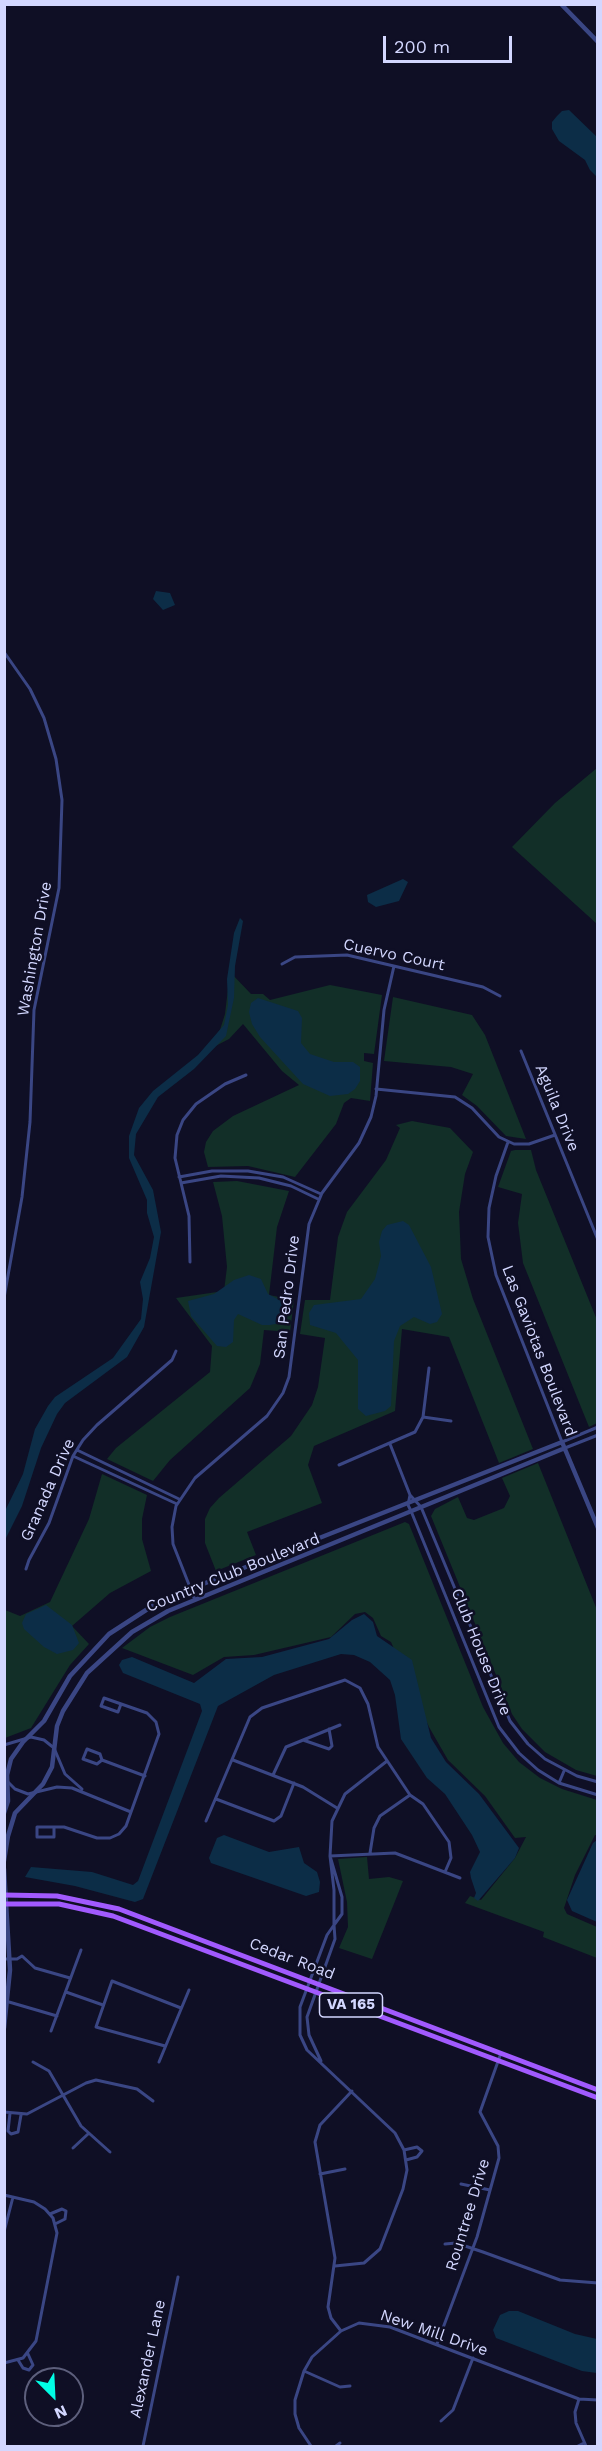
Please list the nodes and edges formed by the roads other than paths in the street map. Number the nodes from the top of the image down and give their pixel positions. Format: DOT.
graph roads {
  1 [pos="561,4"];
  2 [pos="597,42"];
  3 [pos="4,651"];
  4 [pos="282,964"];
  5 [pos="394,966"];
  6 [pos="500,996"];
  7 [pos="521,1052"];
  8 [pos="246,1075"];
  9 [pos="376,1089"];
  10 [pos="555,1134"];
  11 [pos="508,1142"];
  12 [pos="179,1177"];
  13 [pos="181,1183"];
  14 [pos="321,1194"];
  15 [pos="319,1199"];
  16 [pos="597,1240"];
  17 [pos="190,1262"];
  18 [pos="4,1298"];
  19 [pos="176,1352"];
  20 [pos="429,1368"];
  21 [pos="423,1417"];
  22 [pos="451,1421"];
  23 [pos="597,1427"];
  24 [pos="597,1435"];
  25 [pos="562,1442"];
  26 [pos="390,1444"];
  27 [pos="565,1449"];
  28 [pos="77,1450"];
  29 [pos="73,1456"];
  30 [pos="339,1465"];
  31 [pos="410,1495"];
  32 [pos="179,1499"];
  33 [pos="418,1501"];
  34 [pos="177,1504"];
  35 [pos="408,1505"];
  36 [pos="421,1507"];
  37 [pos="411,1511"];
  38 [pos="597,1528"];
  39 [pos="26,1569"];
  40 [pos="190,1588"];
  41 [pos="195,1600"];
  42 [pos="121,1704"];
  43 [pos="339,1725"];
  44 [pos="329,1729"];
  45 [pos="26,1738"];
  46 [pos="302,1739"];
  47 [pos="4,1745"];
  48 [pos="54,1748"];
  49 [pos="102,1760"];
  50 [pos="232,1760"];
  51 [pos="387,1761"];
  52 [pos="565,1771"];
  53 [pos="4,1773"];
  54 [pos="273,1775"];
  55 [pos="145,1776"];
  56 [pos="7,1782"];
  57 [pos="597,1782"];
  58 [pos="294,1783"];
  59 [pos="559,1783"];
  60 [pos="86,1792"];
  61 [pos="34,1793"];
  62 [pos="410,1795"];
  63 [pos="597,1795"];
  64 [pos="216,1799"];
  65 [pos="337,1809"];
  66 [pos="131,1812"];
  67 [pos="4,1813"];
  68 [pos="207,1821"];
  69 [pos="54,1827"];
  70 [pos="370,1853"];
  71 [pos="330,1856"];
  72 [pos="4,1861"];
  73 [pos="4,1869"];
  74 [pos="445,1872"];
  75 [pos="460,1878"];
  76 [pos="5,1895"];
  77 [pos="6,1904"];
  78 [pos="334,1925"];
  79 [pos="81,1950"];
  80 [pos="7,1960"];
  81 [pos="71,1979"];
  82 [pos="310,1980"];
  83 [pos="318,1983"];
  84 [pos="307,1989"];
  85 [pos="189,1990"];
  86 [pos="66,1992"];
  87 [pos="315,1992"];
  88 [pos="9,2002"];
  89 [pos="103,2005"];
  90 [pos="181,2008"];
  91 [pos="57,2016"];
  92 [pos="4,2028"];
  93 [pos="51,2031"];
  94 [pos="165,2046"];
  95 [pos="501,2053"];
  96 [pos="498,2060"];
  97 [pos="321,2061"];
  98 [pos="33,2062"];
  99 [pos="159,2062"];
  100 [pos="597,2090"];
  101 [pos="352,2091"];
  102 [pos="63,2095"];
  103 [pos="597,2098"];
  104 [pos="153,2101"];
  105 [pos="4,2112"];
  106 [pos="10,2113"];
  107 [pos="21,2115"];
  108 [pos="88,2134"];
  109 [pos="73,2148"];
  110 [pos="404,2150"];
  111 [pos="110,2151"];
  112 [pos="406,2160"];
  113 [pos="345,2169"];
  114 [pos="320,2174"];
  115 [pos="461,2184"];
  116 [pos="490,2190"];
  117 [pos="4,2195"];
  118 [pos="13,2197"];
  119 [pos="50,2214"];
  120 [pos="55,2224"];
  121 [pos="4,2232"];
  122 [pos="445,2244"];
  123 [pos="473,2249"];
  124 [pos="335,2266"];
  125 [pos="178,2277"];
  126 [pos="597,2283"];
  127 [pos="340,2331"];
  128 [pos="436,2344"];
  129 [pos="27,2354"];
  130 [pos="473,2358"];
  131 [pos="18,2360"];
  132 [pos="4,2363"];
  133 [pos="304,2371"];
  134 [pos="350,2386"];
  135 [pos="579,2399"];
  136 [pos="597,2400"];
  137 [pos="441,2421"];
  138 [pos="340,2443"];
  139 [pos="585,2445"];
  140 [pos="143,2446"];
  141 [pos="311,2446"];
  142 [pos="336,2446"];
  143 [pos="578,2446"];
  1 -- 2 [label="street"];
  3 -- 18 [label="street, Washington Drive"];
  4 -- 5 [label="street, Cuervo Court"];
  5 -- 6 [label="street, Cuervo Court"];
  5 -- 9 [label="street, San Pedro Drive"];
  7 -- 10 [label="street, Aguila Drive"];
  8 -- 12 [label="street"];
  9 -- 11 [label="street"];
  9 -- 14 [label="street, San Pedro Drive"];
  10 -- 11 [label="street"];
  10 -- 16 [label="street, Aguila Drive"];
  11 -- 25 [label="street, Las Gaviotas Boulevard"];
  12 -- 13 [label="street"];
  12 -- 14 [label="street"];
  13 -- 15 [label="street"];
  13 -- 17 [label="street"];
  14 -- 15 [label="street, San Pedro Drive"];
  15 -- 32 [label="street, San Pedro Drive"];
  19 -- 28 [label="street, Granada Drive"];
  20 -- 21 [label="street"];
  21 -- 22 [label="street"];
  21 -- 26 [label="street"];
  23 -- 25 [label="street, Country Club Boulevard"];
  24 -- 27 [label="street, Country Club Boulevard"];
  25 -- 27 [label="street, Las Gaviotas Boulevard"];
  25 -- 33 [label="street, Country Club Boulevard"];
  26 -- 30 [label="street"];
  26 -- 31 [label="street"];
  27 -- 36 [label="street, Country Club Boulevard"];
  27 -- 38 [label="street, Las Gaviotas Boulevard"];
  28 -- 29 [label="street, Granada Drive"];
  28 -- 32 [label="street"];
  29 -- 34 [label="street"];
  29 -- 39 [label="street, Granada Drive"];
  31 -- 33 [label="street"];
  31 -- 35 [label="street"];
  32 -- 34 [label="street, San Pedro Drive"];
  33 -- 35 [label="street, Country Club Boulevard"];
  33 -- 36 [label="street, Club House Drive"];
  34 -- 40 [label="street, San Pedro Drive"];
  35 -- 37 [label="street, Club House Drive"];
  35 -- 40 [label="street, Country Club Boulevard"];
  36 -- 37 [label="street, Country Club Boulevard"];
  36 -- 52 [label="street, Club House Drive"];
  37 -- 41 [label="street, Country Club Boulevard"];
  37 -- 59 [label="street, Club House Drive"];
  40 -- 41 [label="street, San Pedro Drive"];
  40 -- 45 [label="street, Country Club Boulevard"];
  41 -- 48 [label="street, Country Club Boulevard"];
  42 -- 42 [label="street"];
  42 -- 55 [label="street"];
  43 -- 44 [label="street"];
  44 -- 46 [label="street"];
  44 -- 46 [label="street"];
  45 -- 47 [label="street"];
  45 -- 48 [label="street"];
  45 -- 56 [label="street, Country Club Boulevard"];
  46 -- 54 [label="street"];
  48 -- 60 [label="street"];
  48 -- 61 [label="street, Country Club Boulevard"];
  49 -- 49 [label="street"];
  49 -- 55 [label="street"];
  50 -- 51 [label="street"];
  50 -- 54 [label="street"];
  50 -- 64 [label="street"];
  51 -- 62 [label="street"];
  51 -- 65 [label="street"];
  52 -- 57 [label="street, Club House Drive"];
  52 -- 59 [label="street"];
  53 -- 56 [label="street"];
  54 -- 58 [label="street"];
  55 -- 66 [label="street"];
  56 -- 61 [label="street"];
  56 -- 67 [label="street, Country Club Boulevard"];
  58 -- 64 [label="street"];
  58 -- 65 [label="street"];
  59 -- 63 [label="street, Club House Drive"];
  60 -- 61 [label="street"];
  60 -- 66 [label="street"];
  61 -- 72 [label="street, Country Club Boulevard"];
  62 -- 70 [label="street"];
  62 -- 74 [label="street"];
  64 -- 68 [label="street"];
  65 -- 71 [label="street"];
  66 -- 69 [label="street"];
  69 -- 69 [label="street"];
  70 -- 71 [label="street"];
  70 -- 74 [label="street"];
  71 -- 78 [label="street"];
  71 -- 78 [label="street"];
  73 -- 76 [label="street"];
  74 -- 75 [label="street"];
  76 -- 77 [label="street"];
  76 -- 82 [label="main road, Cedar Road / VA 165"];
  77 -- 80 [label="street"];
  77 -- 84 [label="main road, Cedar Road / VA 165"];
  78 -- 82 [label="street"];
  78 -- 83 [label="street"];
  79 -- 81 [label="street"];
  80 -- 81 [label="street"];
  80 -- 88 [label="street"];
  81 -- 86 [label="street"];
  82 -- 83 [label="main road, Cedar Road / VA 165"];
  82 -- 84 [label="street"];
  83 -- 87 [label="street"];
  83 -- 95 [label="main road, Cedar Road / VA 165"];
  84 -- 87 [label="main road, Cedar Road / VA 165"];
  84 -- 97 [label="street"];
  85 -- 90 [label="street"];
  86 -- 89 [label="street"];
  86 -- 91 [label="street"];
  87 -- 96 [label="main road, Cedar Road / VA 165"];
  87 -- 97 [label="street"];
  88 -- 91 [label="street"];
  88 -- 92 [label="street"];
  89 -- 90 [label="street"];
  89 -- 94 [label="street"];
  90 -- 94 [label="street"];
  91 -- 93 [label="street"];
  94 -- 99 [label="street"];
  95 -- 96 [label="street, Rountree Drive"];
  95 -- 100 [label="main road, Cedar Road / VA 165"];
  96 -- 103 [label="main road, Cedar Road / VA 165"];
  96 -- 116 [label="street, Rountree Drive"];
  97 -- 101 [label="street"];
  98 -- 102 [label="street"];
  101 -- 110 [label="street"];
  101 -- 114 [label="street"];
  102 -- 104 [label="street"];
  102 -- 107 [label="street"];
  102 -- 108 [label="street"];
  105 -- 106 [label="street"];
  106 -- 107 [label="street"];
  106 -- 107 [label="street"];
  108 -- 109 [label="street"];
  108 -- 111 [label="street"];
  110 -- 112 [label="street"];
  110 -- 112 [label="street"];
  112 -- 124 [label="street"];
  113 -- 114 [label="street"];
  114 -- 124 [label="street"];
  115 -- 116 [label="street"];
  116 -- 123 [label="street, Rountree Drive"];
  117 -- 118 [label="street"];
  118 -- 119 [label="street"];
  118 -- 121 [label="street"];
  119 -- 120 [label="street"];
  119 -- 120 [label="street"];
  120 -- 129 [label="street"];
  122 -- 123 [label="street"];
  123 -- 126 [label="street"];
  123 -- 128 [label="street, Rountree Drive"];
  124 -- 127 [label="street"];
  125 -- 140 [label="street, Alexander Lane"];
  127 -- 128 [label="street, New Mill Drive"];
  127 -- 133 [label="street, New Mill Drive"];
  128 -- 130 [label="street, New Mill Drive"];
  129 -- 131 [label="street"];
  129 -- 131 [label="street"];
  130 -- 135 [label="street, New Mill Drive"];
  130 -- 137 [label="street"];
  131 -- 132 [label="street"];
  133 -- 134 [label="street"];
  133 -- 141 [label="street, New Mill Drive"];
  135 -- 136 [label="street, New Mill Drive"];
  135 -- 139 [label="street"];
  138 -- 142 [label="street"];
  139 -- 143 [label="street"];
}
